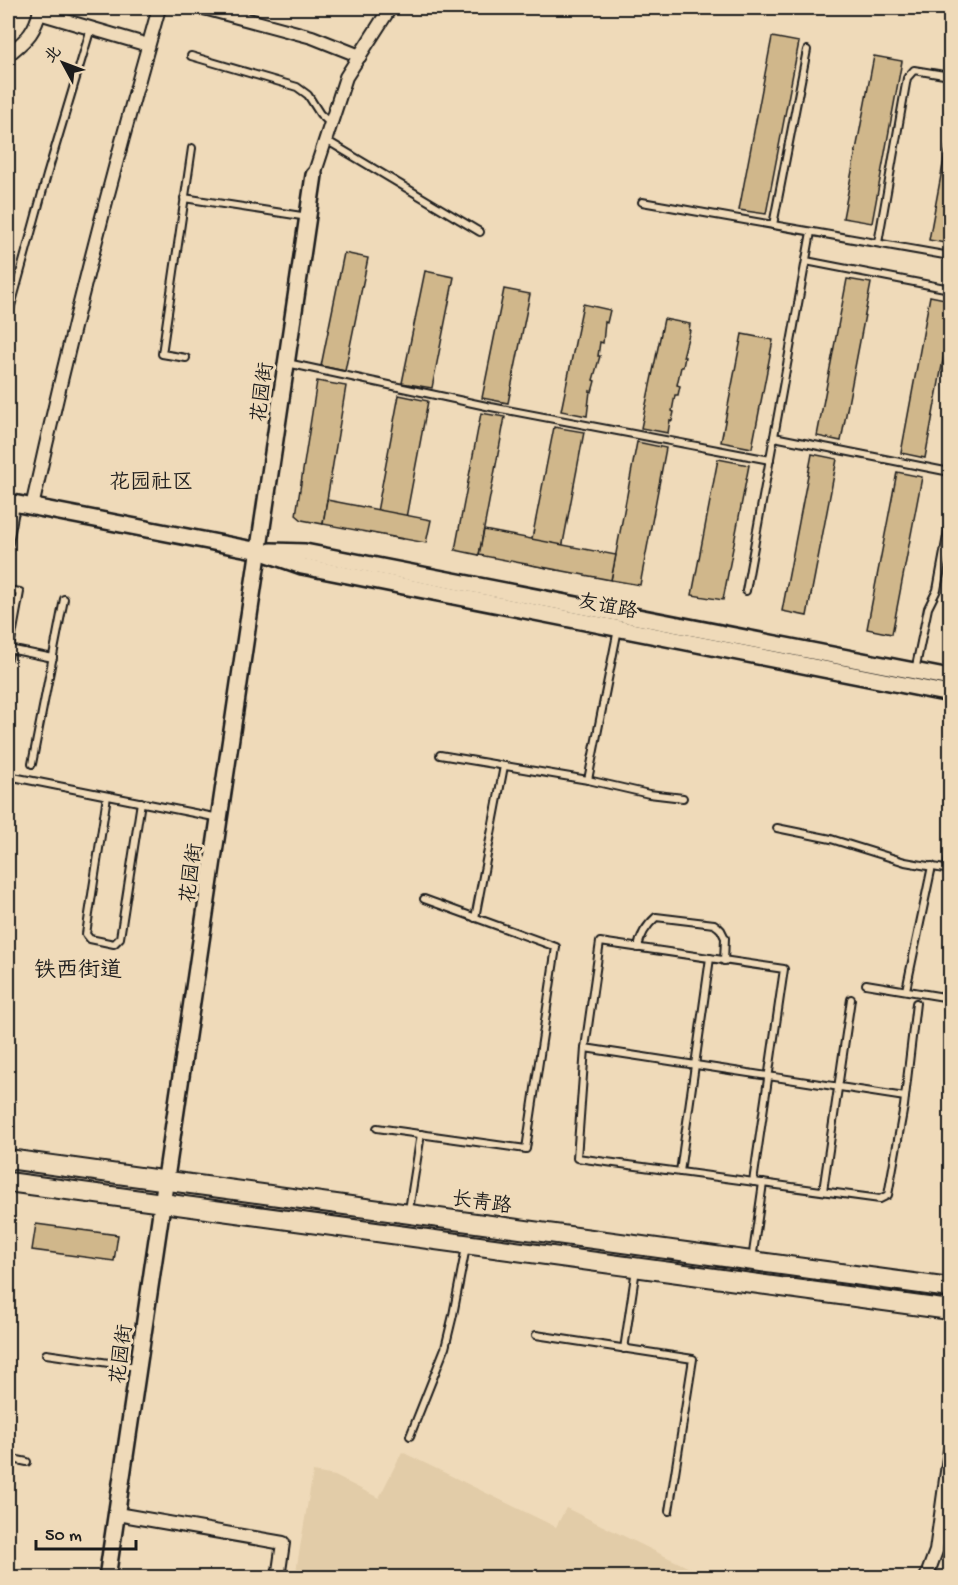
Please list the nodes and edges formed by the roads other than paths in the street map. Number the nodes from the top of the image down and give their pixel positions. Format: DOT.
graph roads {
  1 [pos="159,8"];
  2 [pos="204,8"];
  3 [pos="390,8"];
  4 [pos="40,10"];
  5 [pos="91,28"];
  6 [pos="148,45"];
  7 [pos="807,50"];
  8 [pos="8,55"];
  9 [pos="191,56"];
  10 [pos="360,56"];
  11 [pos="951,76"];
  12 [pos="331,124"];
  13 [pos="326,139"];
  14 [pos="192,148"];
  15 [pos="314,175"];
  16 [pos="184,198"];
  17 [pos="642,202"];
  18 [pos="308,218"];
  19 [pos="773,225"];
  20 [pos="480,232"];
  21 [pos="811,232"];
  22 [pos="878,243"];
  23 [pos="951,256"];
  24 [pos="806,261"];
  25 [pos="951,290"];
  26 [pos="8,317"];
  27 [pos="186,358"];
  28 [pos="287,363"];
  29 [pos="774,437"];
  30 [pos="770,460"];
  31 [pos="951,472"];
  32 [pos="12,503"];
  33 [pos="32,507"];
  34 [pos="951,520"];
  35 [pos="8,548"];
  36 [pos="259,551"];
  37 [pos="8,590"];
  38 [pos="746,591"];
  39 [pos="64,599"];
  40 [pos="619,628"];
  41 [pos="9,650"];
  42 [pos="8,658"];
  43 [pos="53,658"];
  44 [pos="915,671"];
  45 [pos="951,678"];
  46 [pos="951,694"];
  47 [pos="440,755"];
  48 [pos="33,764"];
  49 [pos="504,766"];
  50 [pos="8,776"];
  51 [pos="588,780"];
  52 [pos="107,796"];
  53 [pos="683,798"];
  54 [pos="141,802"];
  55 [pos="220,818"];
  56 [pos="777,828"];
  57 [pos="951,848"];
  58 [pos="932,866"];
  59 [pos="949,869"];
  60 [pos="424,899"];
  61 [pos="475,918"];
  62 [pos="638,948"];
  63 [pos="710,958"];
  64 [pos="724,961"];
  65 [pos="866,984"];
  66 [pos="906,990"];
  67 [pos="951,998"];
  68 [pos="850,999"];
  69 [pos="916,1003"];
  70 [pos="585,1048"];
  71 [pos="695,1065"];
  72 [pos="769,1076"];
  73 [pos="838,1086"];
  74 [pos="905,1097"];
  75 [pos="377,1128"];
  76 [pos="422,1134"];
  77 [pos="8,1159"];
  78 [pos="680,1172"];
  79 [pos="166,1181"];
  80 [pos="8,1182"];
  81 [pos="753,1182"];
  82 [pos="763,1183"];
  83 [pos="823,1191"];
  84 [pos="163,1203"];
  85 [pos="408,1214"];
  86 [pos="466,1244"];
  87 [pos="752,1261"];
  88 [pos="636,1268"];
  89 [pos="951,1288"];
  90 [pos="951,1310"];
  91 [pos="536,1335"];
  92 [pos="624,1349"];
  93 [pos="46,1354"];
  94 [pos="139,1368"];
  95 [pos="410,1436"];
  96 [pos="951,1450"];
  97 [pos="8,1458"];
  98 [pos="27,1462"];
  99 [pos="669,1511"];
  100 [pos="117,1514"];
  101 [pos="107,1578"];
  102 [pos="278,1578"];
  103 [pos="926,1578"];
  1 -- 6 [label="street"];
  2 -- 10 [label="street"];
  3 -- 10 [label="street"];
  4 -- 5 [label="street"];
  4 -- 8 [label="street"];
  5 -- 6 [label="street"];
  5 -- 26 [label="lane"];
  6 -- 33 [label="street"];
  7 -- 19 [label="lane"];
  9 -- 12 [label="lane"];
  10 -- 12 [label="street"];
  11 -- 22 [label="lane"];
  12 -- 13 [label="street"];
  13 -- 15 [label="street"];
  13 -- 20 [label="lane"];
  14 -- 16 [label="lane"];
  15 -- 18 [label="street, 花园街"];
  16 -- 18 [label="lane"];
  16 -- 27 [label="lane"];
  17 -- 19 [label="lane"];
  18 -- 28 [label="street, 花园街"];
  19 -- 21 [label="lane"];
  21 -- 22 [label="lane"];
  21 -- 24 [label="lane"];
  22 -- 23 [label="lane"];
  24 -- 25 [label="lane"];
  24 -- 29 [label="lane"];
  28 -- 30 [label="lane"];
  28 -- 36 [label="street, 花园街"];
  29 -- 30 [label="lane"];
  29 -- 31 [label="lane"];
  30 -- 38 [label="lane"];
  32 -- 33 [label="street, 友谊路"];
  32 -- 35 [label="lane"];
  33 -- 36 [label="street, 友谊路"];
  34 -- 44 [label="lane"];
  36 -- 40 [label="street, 友谊路"];
  36 -- 44 [label="street, 友谊路"];
  36 -- 55 [label="street, 花园街"];
  37 -- 41 [label="lane"];
  39 -- 43 [label="lane"];
  40 -- 46 [label="street, 友谊路"];
  40 -- 51 [label="lane"];
  41 -- 42 [label="lane"];
  41 -- 43 [label="lane"];
  43 -- 48 [label="lane"];
  44 -- 45 [label="street, 友谊路"];
  47 -- 49 [label="lane"];
  49 -- 51 [label="lane"];
  49 -- 61 [label="lane"];
  50 -- 52 [label="lane"];
  51 -- 53 [label="lane"];
  52 -- 54 [label="lane"];
  52 -- 54 [label="lane"];
  54 -- 55 [label="lane"];
  55 -- 79 [label="street, 花园街"];
  56 -- 58 [label="lane"];
  57 -- 59 [label="lane"];
  58 -- 59 [label="lane"];
  58 -- 66 [label="lane"];
  60 -- 61 [label="lane"];
  61 -- 76 [label="lane"];
  62 -- 63 [label="lane"];
  62 -- 64 [label="lane"];
  62 -- 70 [label="lane"];
  63 -- 64 [label="lane"];
  63 -- 71 [label="lane"];
  64 -- 72 [label="lane"];
  65 -- 66 [label="lane"];
  66 -- 67 [label="lane"];
  68 -- 73 [label="lane"];
  69 -- 74 [label="lane"];
  70 -- 71 [label="lane"];
  70 -- 78 [label="lane"];
  71 -- 72 [label="lane"];
  71 -- 78 [label="lane"];
  72 -- 73 [label="lane"];
  72 -- 81 [label="lane"];
  73 -- 74 [label="lane"];
  73 -- 83 [label="lane"];
  74 -- 83 [label="lane"];
  75 -- 76 [label="lane"];
  76 -- 85 [label="lane"];
  77 -- 79 [label="main road, 长青路"];
  78 -- 81 [label="lane"];
  79 -- 84 [label="street, 花园街"];
  79 -- 85 [label="main road, 长青路"];
  80 -- 84 [label="main road"];
  81 -- 82 [label="lane"];
  82 -- 83 [label="lane"];
  82 -- 87 [label="lane"];
  84 -- 86 [label="main road"];
  84 -- 94 [label="street, 花园街"];
  85 -- 87 [label="main road, 长青路"];
  86 -- 88 [label="main road"];
  86 -- 95 [label="lane"];
  87 -- 89 [label="main road, 长青路"];
  88 -- 90 [label="main road"];
  88 -- 92 [label="lane"];
  91 -- 92 [label="lane"];
  92 -- 99 [label="lane"];
  93 -- 94 [label="lane"];
  94 -- 100 [label="street, 花园街"];
  96 -- 103 [label="street"];
  97 -- 98 [label="lane"];
  100 -- 101 [label="street, 花园街"];
  100 -- 102 [label="street"];
}
